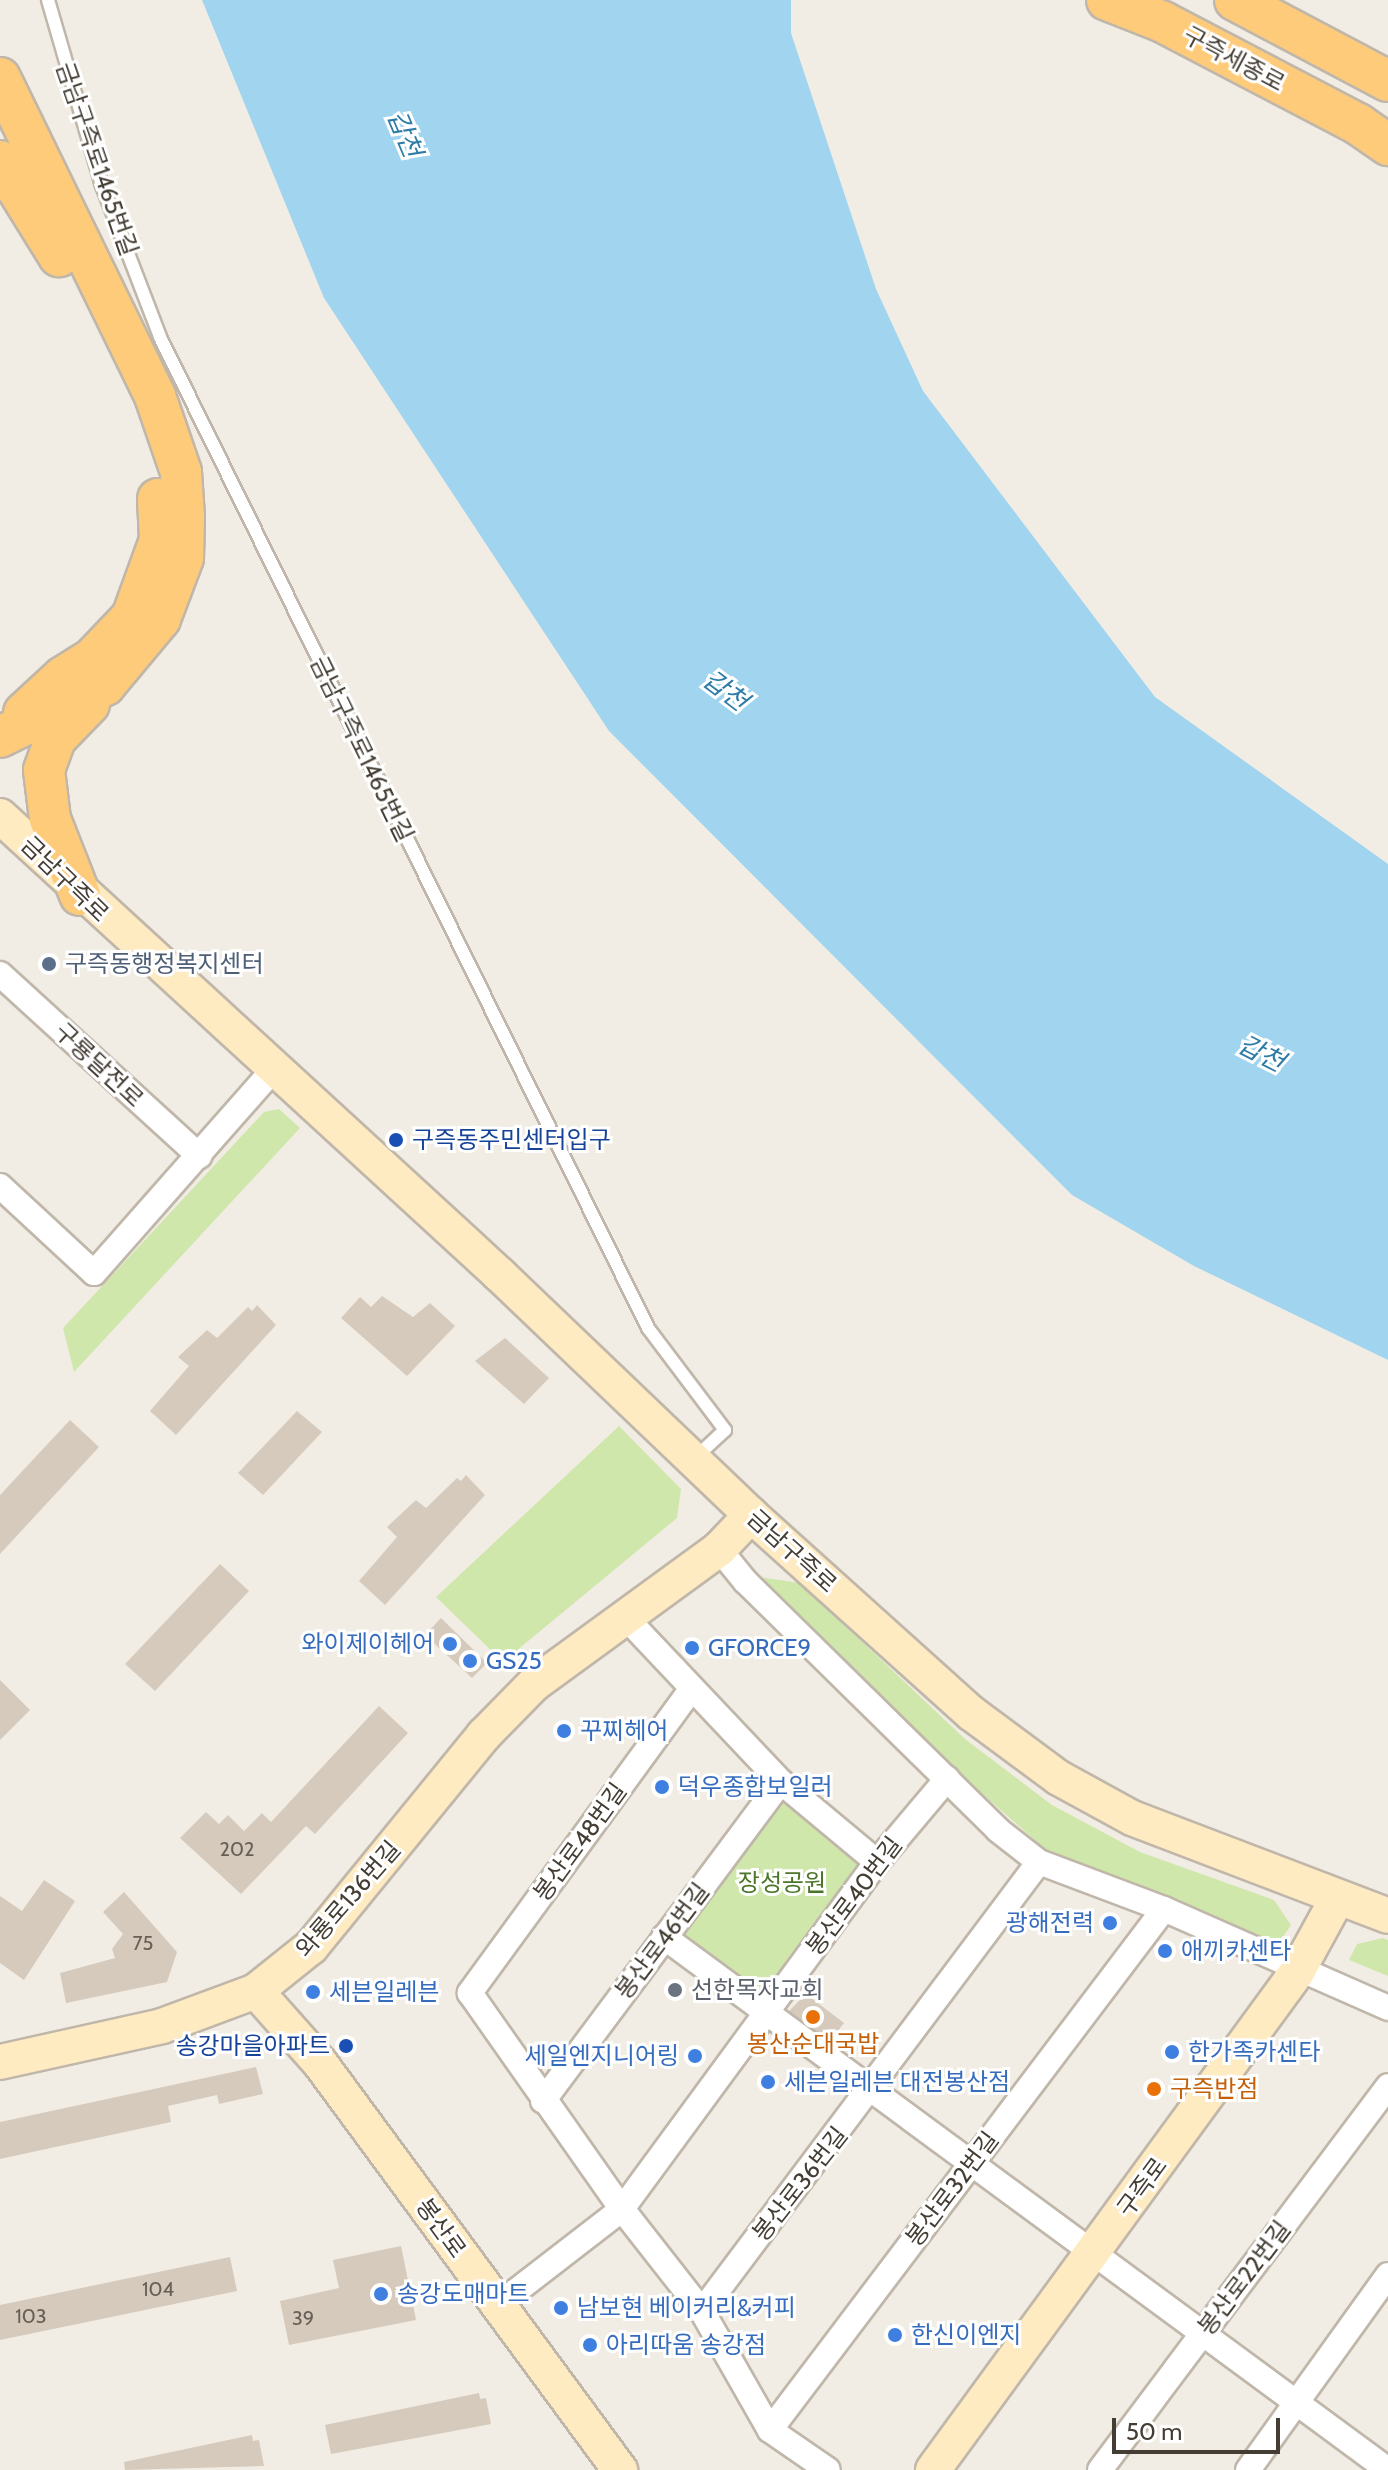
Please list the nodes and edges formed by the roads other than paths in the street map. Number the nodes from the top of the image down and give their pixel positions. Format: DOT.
graph roads {
  1 [pos="48,0"];
  2 [pos="1107,0"];
  3 [pos="1235,0"];
  4 [pos="0,78"];
  5 [pos="1385,79"];
  6 [pos="1373,135"];
  7 [pos="0,161"];
  8 [pos="63,677"];
  9 [pos="105,685"];
  10 [pos="0,693"];
  11 [pos="0,736"];
  12 [pos="0,816"];
  13 [pos="80,895"];
  14 [pos="0,974"];
  15 [pos="274,1069"];
  16 [pos="199,1156"];
  17 [pos="0,1186"];
  18 [pos="695,1458"];
  19 [pos="751,1515"];
  20 [pos="719,1549"];
  21 [pos="626,1618"];
  22 [pos="690,1691"];
  23 [pos="947,1779"];
  24 [pos="781,1782"];
  25 [pos="877,1862"];
  26 [pos="1039,1862"];
  27 [pos="1338,1897"];
  28 [pos="1164,1909"];
  29 [pos="1388,1916"];
  30 [pos="664,1937"];
  31 [pos="1297,1972"];
  32 [pos="256,1991"];
  33 [pos="1388,2008"];
  34 [pos="768,2013"];
  35 [pos="0,2062"];
  36 [pos="1388,2086"];
  37 [pos="870,2093"];
  38 [pos="543,2101"];
  39 [pos="970,2166"];
  40 [pos="622,2209"];
  41 [pos="1092,2256"];
  42 [pos="1388,2275"];
  43 [pos="498,2305"];
  44 [pos="702,2311"];
  45 [pos="1201,2335"];
  46 [pos="1296,2406"];
  47 [pos="770,2430"];
  48 [pos="620,2470"];
  49 [pos="828,2470"];
  50 [pos="933,2470"];
  51 [pos="1100,2470"];
  52 [pos="1248,2470"];
  53 [pos="1388,2470"];
  1 -- 18 [label="lane, 금남구즉로1465번길"];
  2 -- 6 [label="highway, 구즉세종로"];
  3 -- 5 [label="highway"];
  4 -- 9 [label="highway"];
  7 -- 8 [label="highway"];
  8 -- 10 [label="highway"];
  8 -- 11 [label="highway"];
  9 -- 11 [label="highway"];
  9 -- 13 [label="highway"];
  12 -- 13 [label="main road, 금남구즉로"];
  13 -- 15 [label="main road, 금남구즉로"];
  14 -- 16 [label="street, 구룡달전로"];
  15 -- 16 [label="street"];
  15 -- 18 [label="main road, 금남구즉로"];
  16 -- 17 [label="street"];
  18 -- 19 [label="main road, 금남구즉로"];
  19 -- 20 [label="main road, 와룡로136번길"];
  19 -- 27 [label="main road, 금남구즉로"];
  20 -- 21 [label="main road, 와룡로136번길"];
  20 -- 23 [label="street"];
  21 -- 22 [label="street"];
  21 -- 32 [label="main road, 와룡로136번길"];
  22 -- 24 [label="street"];
  22 -- 38 [label="street, 봉산로48번길"];
  23 -- 25 [label="street, 봉산로40번길"];
  23 -- 26 [label="street"];
  24 -- 25 [label="street"];
  24 -- 30 [label="street, 봉산로46번길"];
  25 -- 34 [label="street, 봉산로40번길"];
  26 -- 28 [label="street"];
  26 -- 37 [label="street, 봉산로36번길"];
  27 -- 29 [label="main road, 금남구즉로"];
  27 -- 31 [label="main road, 구즉로"];
  28 -- 31 [label="street"];
  28 -- 39 [label="street, 봉산로32번길"];
  30 -- 34 [label="street"];
  30 -- 38 [label="street, 봉산로46번길"];
  31 -- 33 [label="street"];
  31 -- 41 [label="main road, 구즉로"];
  32 -- 35 [label="main road, 와룡로136번길"];
  32 -- 43 [label="main road, 봉산로"];
  34 -- 37 [label="street"];
  34 -- 40 [label="street, 봉산로40번길"];
  36 -- 45 [label="street, 봉산로22번길"];
  37 -- 39 [label="street"];
  37 -- 44 [label="street, 봉산로36번길"];
  38 -- 40 [label="street"];
  39 -- 41 [label="street"];
  39 -- 47 [label="street, 봉산로32번길"];
  40 -- 43 [label="street, 봉산로40번길"];
  40 -- 44 [label="street"];
  41 -- 45 [label="street"];
  41 -- 50 [label="main road, 구즉로"];
  42 -- 46 [label="street"];
  43 -- 48 [label="main road, 봉산로"];
  44 -- 47 [label="street"];
  45 -- 46 [label="street"];
  45 -- 51 [label="street, 봉산로22번길"];
  46 -- 52 [label="street"];
  46 -- 53 [label="street"];
  47 -- 49 [label="street"];
}
